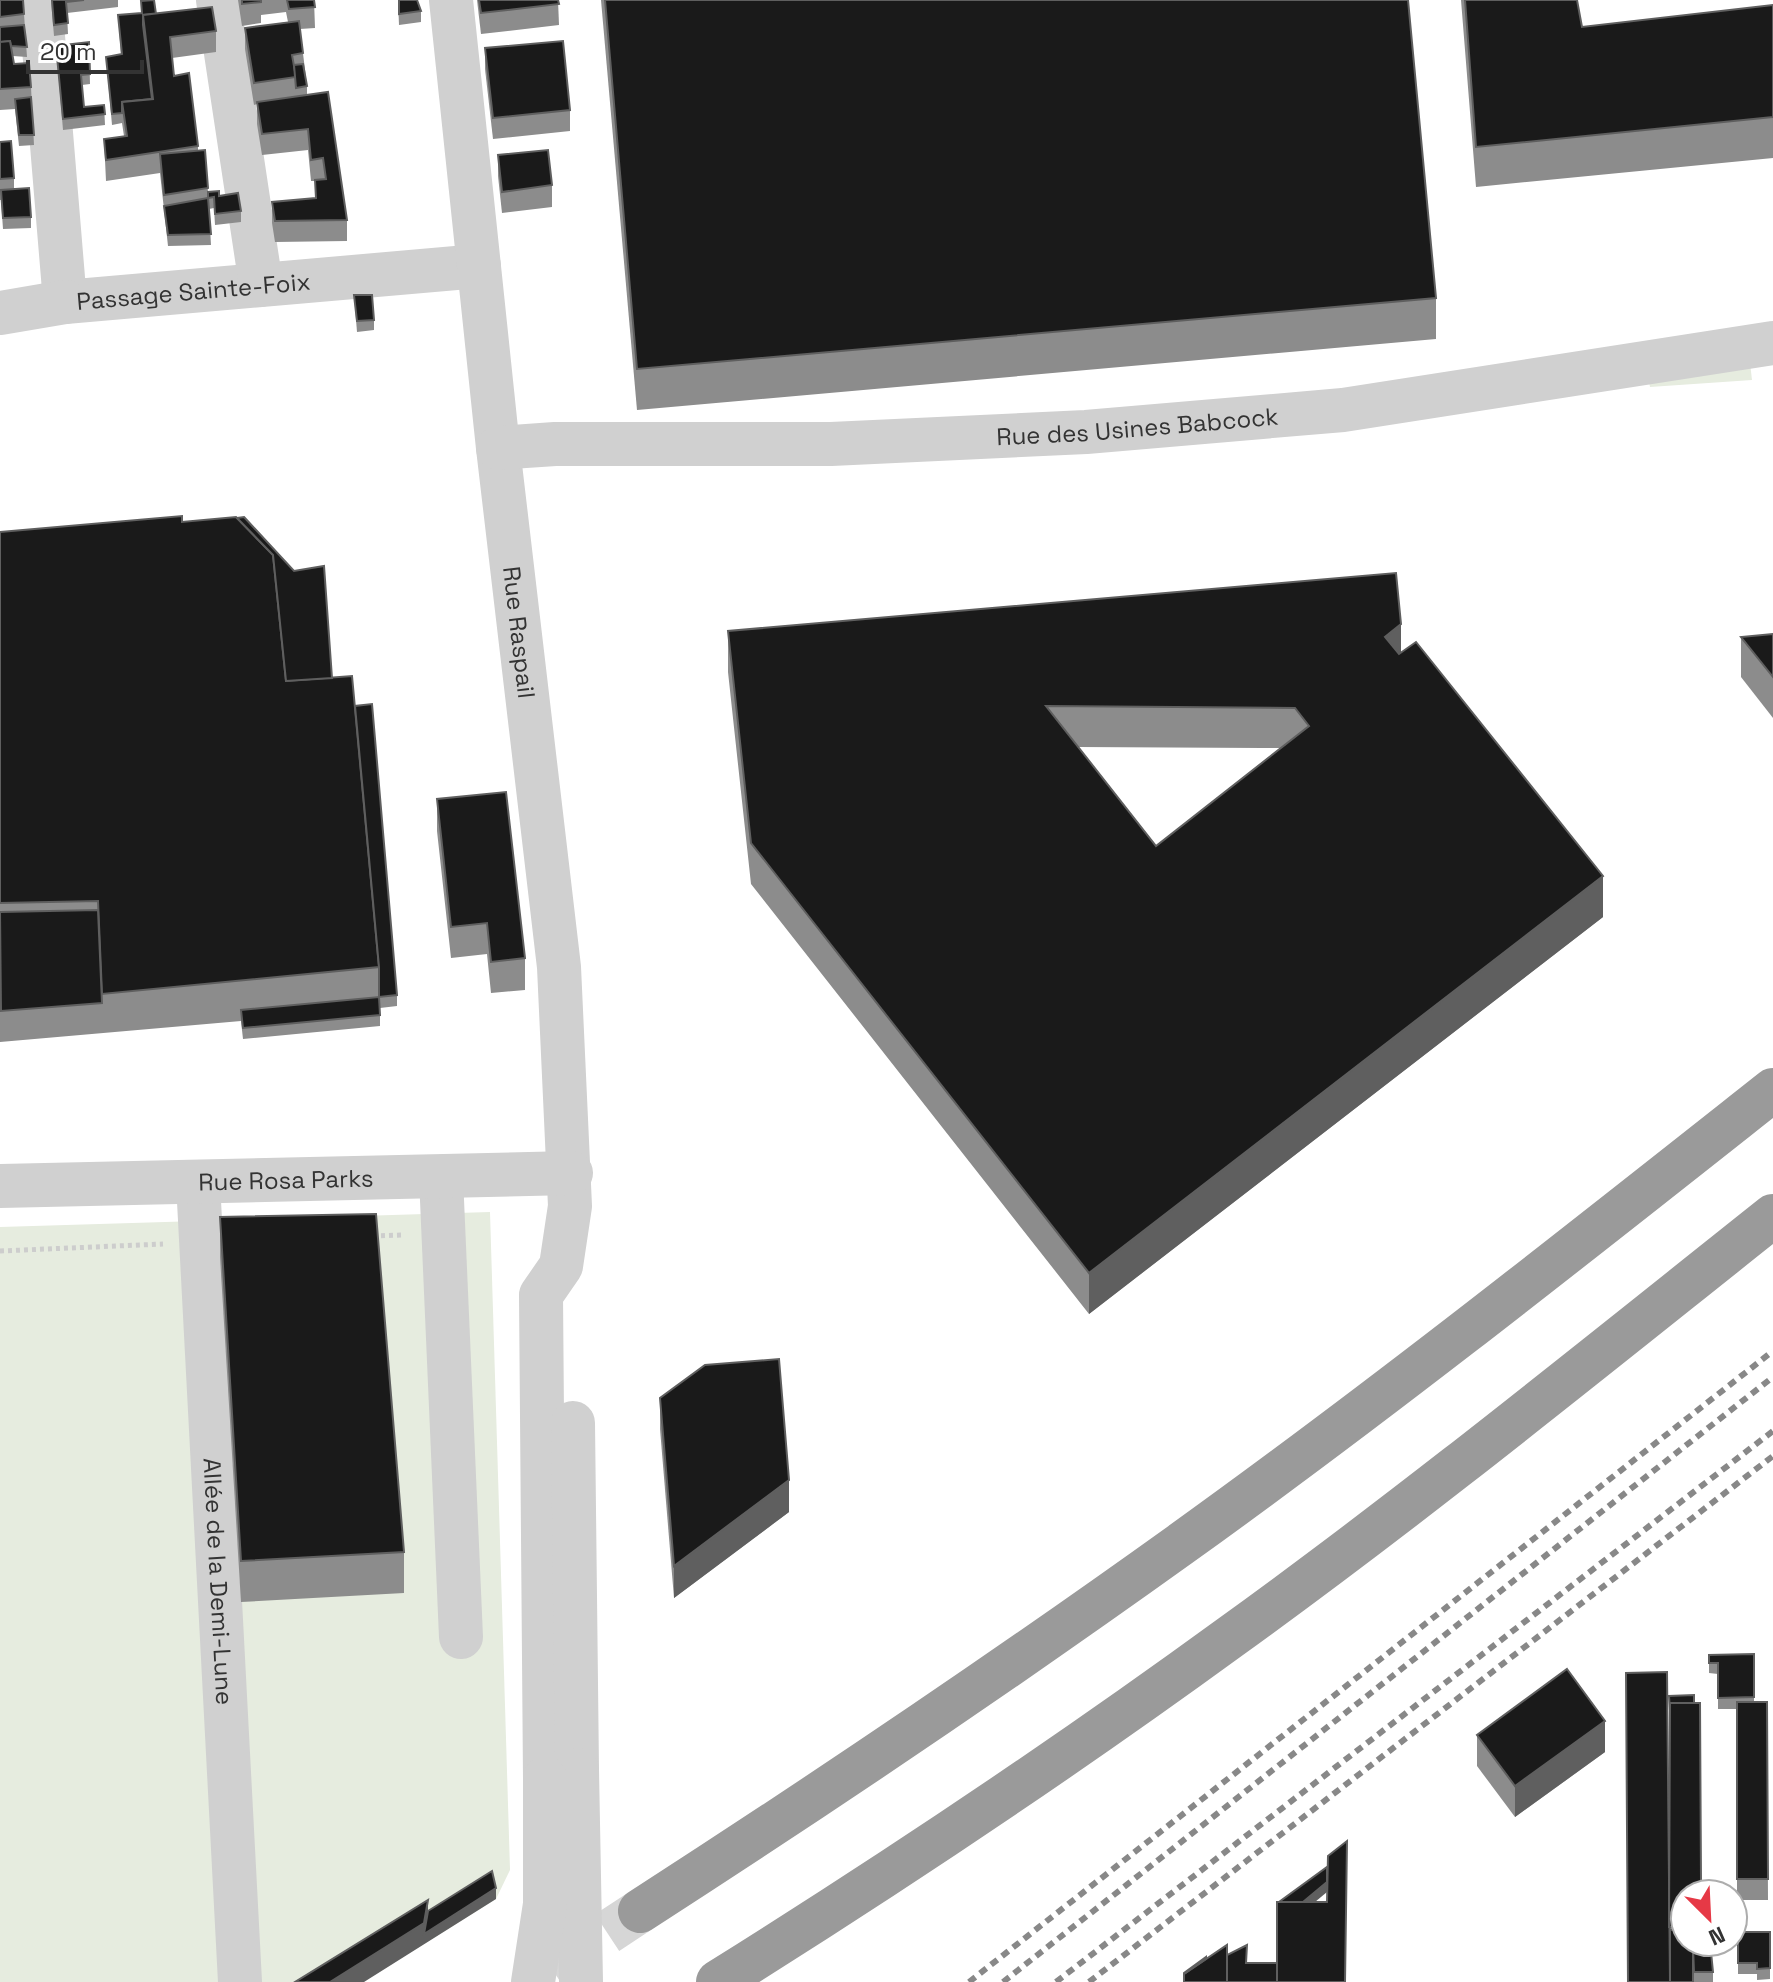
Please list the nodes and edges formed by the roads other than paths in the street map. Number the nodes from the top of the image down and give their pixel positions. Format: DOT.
graph roads {
  1 [pos="40,0"];
  2 [pos="218,0"];
  3 [pos="451,0"];
  4 [pos="479,266"];
  5 [pos="261,285"];
  6 [pos="65,302"];
  7 [pos="0,313"];
  8 [pos="1773,343"];
  9 [pos="498,448"];
  10 [pos="1773,1090"];
  11 [pos="571,1173"];
  12 [pos="441,1177"];
  13 [pos="198,1182"];
  14 [pos="0,1186"];
  15 [pos="1773,1216"];
  16 [pos="461,1637"];
  17 [pos="561,1774"];
  18 [pos="640,1911"];
  19 [pos="240,1982"];
  20 [pos="533,1982"];
  21 [pos="581,1982"];
  22 [pos="718,1982"];
  1 -- 6 [label="street, Passage Sainte-Foix"];
  2 -- 5 [label="street"];
  3 -- 4 [label="street, Rue Raspail"];
  4 -- 5 [label="street, Passage Sainte-Foix"];
  4 -- 9 [label="street, Rue Raspail"];
  5 -- 6 [label="street, Passage Sainte-Foix"];
  6 -- 7 [label="street"];
  8 -- 9 [label="street, Rue des Usines Babcock"];
  9 -- 11 [label="street, Rue Raspail"];
  10 -- 18 [label="highway"];
  11 -- 12 [label="street, Rue Rosa Parks"];
  11 -- 17 [label="street, Rue Raspail"];
  12 -- 13 [label="street, Rue Rosa Parks"];
  12 -- 16 [label="street"];
  13 -- 14 [label="street, Rue Rosa Parks"];
  13 -- 19 [label="street, Allée de la Demi-Lune"];
  15 -- 22 [label="highway"];
  17 -- 20 [label="street, bridge"];
  17 -- 21 [label="street, bridge"];
}
